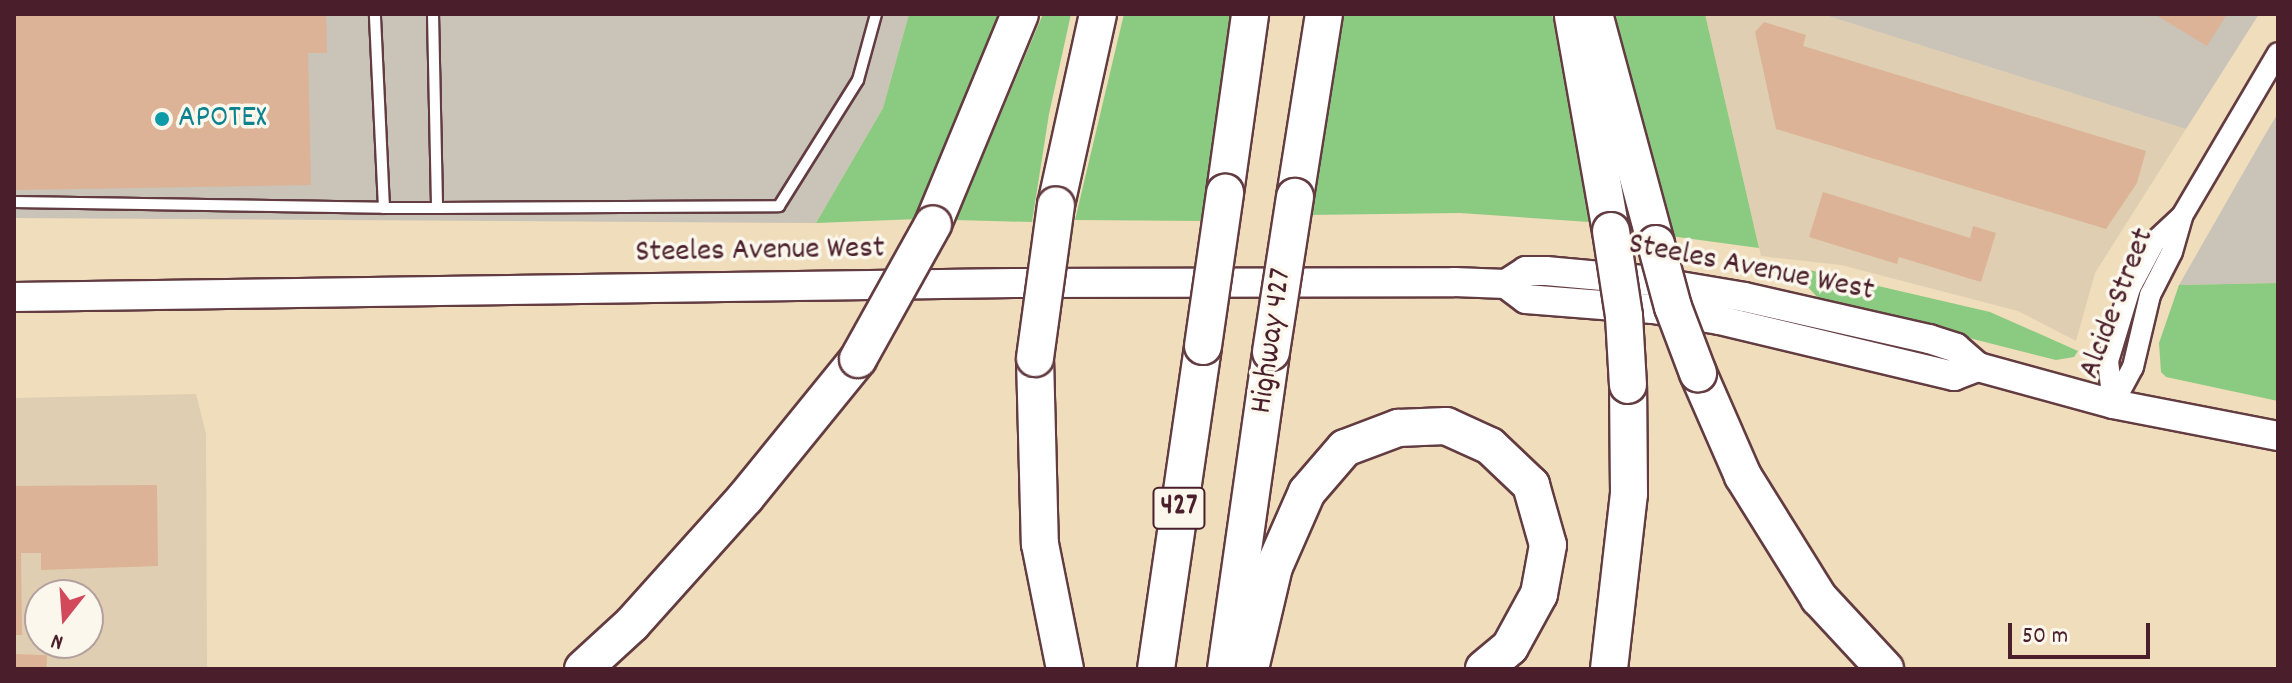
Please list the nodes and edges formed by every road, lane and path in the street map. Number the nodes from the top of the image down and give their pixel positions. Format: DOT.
graph roads {
  1 [pos="375,14"];
  2 [pos="433,14"];
  3 [pos="876,14"];
  4 [pos="1020,14"];
  5 [pos="1098,14"];
  6 [pos="1250,14"];
  7 [pos="1324,14"];
  8 [pos="1572,14"];
  9 [pos="1594,14"];
  10 [pos="2278,53"];
  11 [pos="14,202"];
  12 [pos="384,208"];
  13 [pos="437,208"];
  14 [pos="14,297"];
  15 [pos="2113,404"];
  16 [pos="2278,436"];
  17 [pos="1064,665"];
  18 [pos="583,669"];
  19 [pos="1156,669"];
  20 [pos="1226,669"];
  21 [pos="1250,669"];
  22 [pos="1484,669"];
  23 [pos="1609,669"];
  24 [pos="1885,669"];
  1 -- 12 [label="lane"];
  2 -- 13 [label="lane"];
  3 -- 13 [label="lane"];
  4 -- 18 [label="highway, bridge"];
  5 -- 17 [label="highway, bridge"];
  6 -- 19 [label="highway, 427, bridge"];
  7 -- 20 [label="highway, Highway 427 / 427, bridge"];
  8 -- 23 [label="highway, bridge"];
  9 -- 24 [label="highway, bridge"];
  10 -- 15 [label="street, Alcide Street"];
  11 -- 12 [label="lane"];
  12 -- 13 [label="lane"];
  14 -- 15 [label="main road, Steeles Avenue West"];
  15 -- 16 [label="main road, Steeles Avenue West"];
  21 -- 22 [label="highway"];
}
